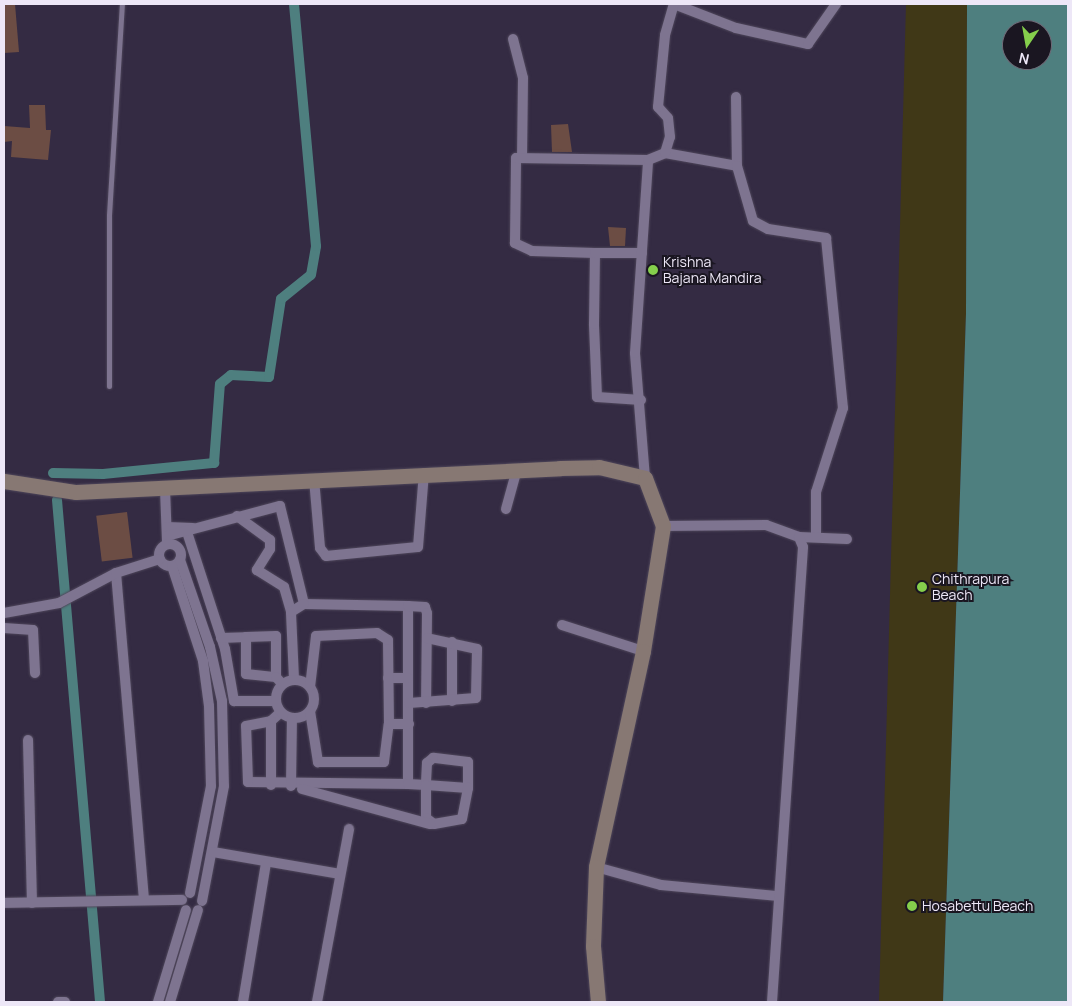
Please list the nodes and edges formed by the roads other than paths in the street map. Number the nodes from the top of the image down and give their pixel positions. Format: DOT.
graph roads {
  1 [pos="122,4"];
  2 [pos="674,4"];
  3 [pos="836,4"];
  4 [pos="513,39"];
  5 [pos="736,97"];
  6 [pos="665,153"];
  7 [pos="522,158"];
  8 [pos="648,160"];
  9 [pos="737,166"];
  10 [pos="595,253"];
  11 [pos="642,253"];
  12 [pos="109,386"];
  13 [pos="641,400"];
  14 [pos="517,469"];
  15 [pos="424,473"];
  16 [pos="646,478"];
  17 [pos="314,479"];
  18 [pos="4,481"];
  19 [pos="165,489"];
  20 [pos="506,509"];
  21 [pos="237,516"];
  22 [pos="663,526"];
  23 [pos="190,530"];
  24 [pos="167,536"];
  25 [pos="799,537"];
  26 [pos="816,537"];
  27 [pos="847,540"];
  28 [pos="160,559"];
  29 [pos="176,563"];
  30 [pos="116,573"];
  31 [pos="304,604"];
  32 [pos="408,606"];
  33 [pos="291,612"];
  34 [pos="4,613"];
  35 [pos="562,625"];
  36 [pos="4,628"];
  37 [pos="292,635"];
  38 [pos="276,636"];
  39 [pos="246,637"];
  40 [pos="221,638"];
  41 [pos="427,638"];
  42 [pos="452,642"];
  43 [pos="643,651"];
  44 [pos="35,673"];
  45 [pos="388,678"];
  46 [pos="408,678"];
  47 [pos="294,679"];
  48 [pos="279,681"];
  49 [pos="310,687"];
  50 [pos="222,701"];
  51 [pos="234,701"];
  52 [pos="276,701"];
  53 [pos="452,701"];
  54 [pos="209,702"];
  55 [pos="409,703"];
  56 [pos="426,703"];
  57 [pos="310,711"];
  58 [pos="281,712"];
  59 [pos="292,718"];
  60 [pos="271,721"];
  61 [pos="389,724"];
  62 [pos="408,724"];
  63 [pos="28,740"];
  64 [pos="364,765"];
  65 [pos="364,784"];
  66 [pos="408,784"];
  67 [pos="271,785"];
  68 [pos="426,785"];
  69 [pos="291,786"];
  70 [pos="468,788"];
  71 [pos="430,824"];
  72 [pos="348,829"];
  73 [pos="213,852"];
  74 [pos="266,863"];
  75 [pos="596,866"];
  76 [pos="340,874"];
  77 [pos="186,896"];
  78 [pos="778,896"];
  79 [pos="144,899"];
  80 [pos="4,903"];
  81 [pos="32,903"];
  82 [pos="200,906"];
  83 [pos="186,910"];
  84 [pos="58,1002"];
  85 [pos="64,1002"];
  86 [pos="158,1002"];
  87 [pos="172,1002"];
  88 [pos="243,1002"];
  89 [pos="318,1002"];
  90 [pos="598,1002"];
  91 [pos="772,1002"];
  1 -- 12 [label="lane"];
  2 -- 3 [label="street"];
  2 -- 6 [label="street"];
  4 -- 7 [label="street"];
  5 -- 9 [label="street"];
  6 -- 8 [label="street"];
  6 -- 9 [label="street"];
  7 -- 8 [label="street"];
  7 -- 10 [label="street"];
  8 -- 11 [label="street"];
  9 -- 26 [label="street"];
  10 -- 11 [label="street"];
  10 -- 13 [label="street"];
  11 -- 13 [label="street"];
  13 -- 16 [label="street"];
  14 -- 15 [label="street"];
  14 -- 16 [label="street"];
  14 -- 20 [label="street"];
  15 -- 17 [label="street"];
  15 -- 17 [label="street"];
  16 -- 22 [label="street"];
  17 -- 19 [label="street"];
  18 -- 19 [label="street"];
  19 -- 24 [label="street"];
  21 -- 23 [label="street"];
  21 -- 31 [label="street"];
  21 -- 33 [label="street"];
  22 -- 25 [label="street"];
  22 -- 43 [label="street"];
  23 -- 24 [label="street"];
  23 -- 40 [label="street"];
  24 -- 28 [label="street"];
  24 -- 29 [label="street"];
  25 -- 26 [label="street"];
  25 -- 78 [label="street"];
  26 -- 27 [label="street"];
  28 -- 29 [label="street"];
  28 -- 30 [label="street"];
  29 -- 50 [label="street"];
  29 -- 54 [label="street"];
  30 -- 34 [label="street"];
  30 -- 79 [label="street"];
  31 -- 32 [label="street"];
  31 -- 33 [label="street"];
  32 -- 41 [label="street"];
  32 -- 46 [label="street"];
  33 -- 37 [label="street"];
  35 -- 43 [label="street"];
  36 -- 44 [label="street"];
  37 -- 38 [label="street"];
  37 -- 47 [label="street"];
  38 -- 39 [label="street"];
  38 -- 48 [label="street"];
  39 -- 40 [label="street"];
  39 -- 48 [label="street"];
  40 -- 51 [label="street"];
  41 -- 42 [label="street"];
  41 -- 56 [label="street"];
  42 -- 53 [label="street"];
  42 -- 53 [label="street"];
  43 -- 75 [label="street"];
  45 -- 46 [label="street"];
  45 -- 49 [label="street"];
  45 -- 61 [label="street"];
  46 -- 55 [label="street"];
  47 -- 48 [label="street"];
  47 -- 49 [label="street"];
  48 -- 52 [label="street"];
  49 -- 57 [label="street"];
  50 -- 51 [label="street"];
  50 -- 54 [label="street"];
  50 -- 73 [label="street"];
  51 -- 52 [label="street"];
  52 -- 58 [label="street"];
  53 -- 56 [label="street"];
  54 -- 77 [label="street"];
  55 -- 56 [label="street"];
  55 -- 62 [label="street"];
  57 -- 59 [label="street"];
  57 -- 64 [label="street"];
  58 -- 59 [label="street"];
  58 -- 60 [label="street"];
  59 -- 69 [label="street"];
  60 -- 67 [label="street"];
  60 -- 67 [label="street"];
  61 -- 62 [label="street"];
  61 -- 64 [label="street"];
  62 -- 66 [label="street"];
  63 -- 81 [label="street"];
  64 -- 65 [label="street"];
  65 -- 66 [label="street"];
  65 -- 69 [label="street"];
  66 -- 68 [label="street"];
  67 -- 69 [label="street"];
  68 -- 70 [label="street"];
  68 -- 70 [label="street"];
  68 -- 71 [label="street"];
  69 -- 71 [label="street"];
  70 -- 71 [label="street"];
  72 -- 76 [label="street"];
  73 -- 74 [label="street"];
  73 -- 82 [label="street"];
  74 -- 76 [label="street"];
  74 -- 88 [label="street"];
  75 -- 78 [label="street"];
  75 -- 90 [label="street"];
  76 -- 89 [label="street"];
  77 -- 79 [label="street"];
  77 -- 82 [label="street"];
  77 -- 83 [label="street"];
  78 -- 91 [label="street"];
  79 -- 81 [label="street"];
  80 -- 81 [label="street"];
  82 -- 83 [label="street"];
  82 -- 87 [label="street"];
  83 -- 86 [label="street"];
  84 -- 85 [label="street"];
}
